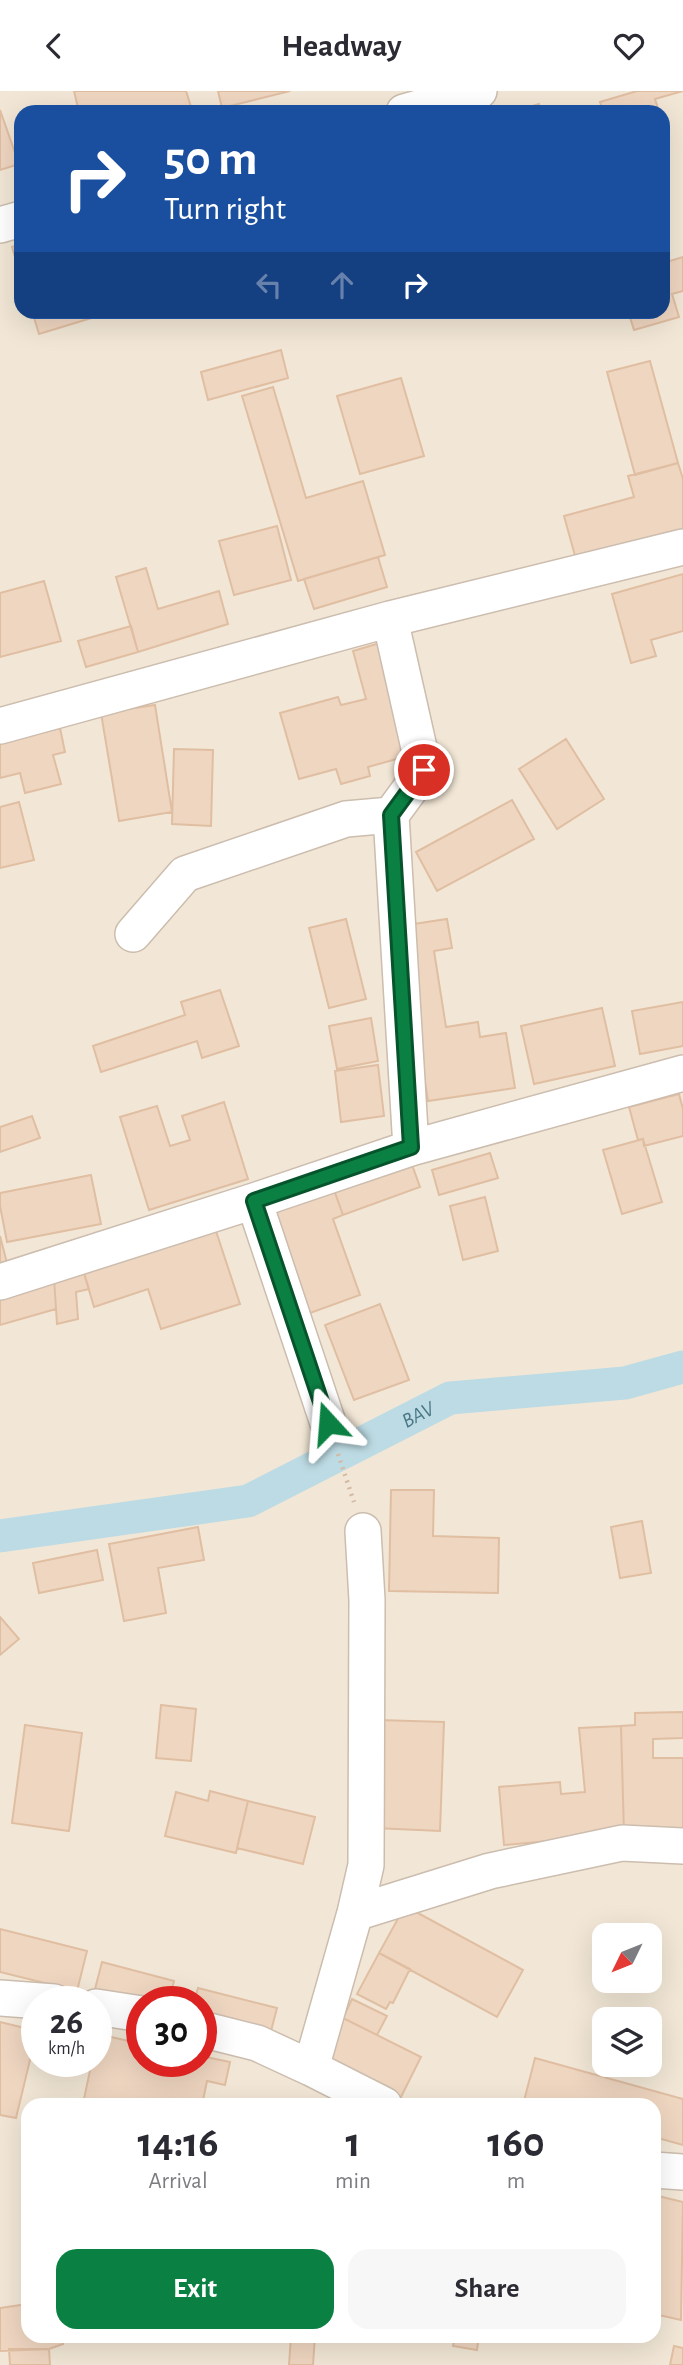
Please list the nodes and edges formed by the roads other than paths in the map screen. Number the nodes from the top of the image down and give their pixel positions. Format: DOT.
graph roads {
  1 [pos="479,91"];
  2 [pos="429,105"];
  3 [pos="683,547"];
  4 [pos="390,619"];
  5 [pos="0,726"];
  6 [pos="391,815"];
  7 [pos="133,934"];
  8 [pos="683,1073"];
  9 [pos="411,1147"];
  10 [pos="254,1201"];
  11 [pos="0,1282"];
  12 [pos="328,1423"];
  13 [pos="363,1531"];
  14 [pos="683,1846"];
  15 [pos="355,1913"];
  16 [pos="0,1998"];
  17 [pos="21,2000"];
  18 [pos="217,2033"];
  19 [pos="311,2068"];
  20 [pos="370,2098"];
  21 [pos="661,2170"];
  22 [pos="683,2172"];
  1 -- 2 [label="street"];
  3 -- 4 [label="street"];
  4 -- 5 [label="street"];
  4 -- 6 [label="street"];
  6 -- 7 [label="street"];
  6 -- 9 [label="street"];
  8 -- 9 [label="street"];
  9 -- 10 [label="street"];
  10 -- 11 [label="street"];
  10 -- 12 [label="street"];
  13 -- 15 [label="street"];
  14 -- 15 [label="street"];
  15 -- 19 [label="street"];
  16 -- 17 [label="street"];
  18 -- 19 [label="street"];
  19 -- 20 [label="street"];
  21 -- 22 [label="street"];
}
